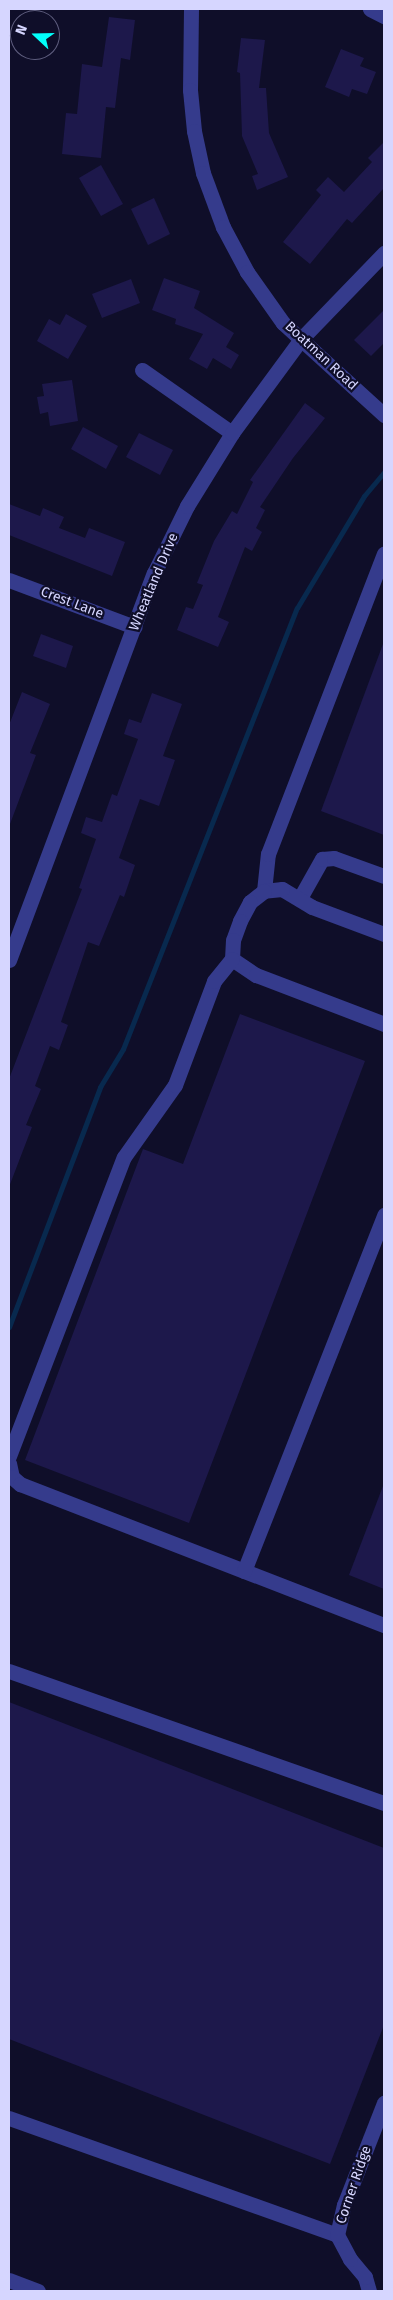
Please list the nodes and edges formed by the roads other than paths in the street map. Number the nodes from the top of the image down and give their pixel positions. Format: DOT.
graph roads {
  1 [pos="191,9"];
  2 [pos="370,9"];
  3 [pos="384,16"];
  4 [pos="384,253"];
  5 [pos="301,339"];
  6 [pos="142,370"];
  7 [pos="384,414"];
  8 [pos="232,433"];
  9 [pos="384,554"];
  10 [pos="9,580"];
  11 [pos="135,627"];
  12 [pos="384,876"];
  13 [pos="264,891"];
  14 [pos="300,898"];
  15 [pos="384,934"];
  16 [pos="232,959"];
  17 [pos="9,960"];
  18 [pos="384,1024"];
  19 [pos="384,1215"];
  20 [pos="9,1456"];
  21 [pos="9,1463"];
  22 [pos="244,1571"];
  23 [pos="384,1625"];
  24 [pos="9,1671"];
  25 [pos="384,1803"];
  26 [pos="384,2103"];
  27 [pos="9,2118"];
  28 [pos="337,2235"];
  29 [pos="9,2280"];
  30 [pos="38,2291"];
  31 [pos="369,2291"];
  1 -- 5 [label="street, Boatman Road"];
  2 -- 3 [label="street"];
  4 -- 5 [label="street, Wheatland Drive"];
  5 -- 7 [label="street, Boatman Road"];
  5 -- 8 [label="street, Wheatland Drive"];
  6 -- 8 [label="street"];
  8 -- 11 [label="street, Wheatland Drive"];
  9 -- 13 [label="street"];
  10 -- 11 [label="street, Crest Lane"];
  11 -- 17 [label="street, Wheatland Drive"];
  12 -- 14 [label="street"];
  13 -- 14 [label="street"];
  13 -- 16 [label="street"];
  14 -- 15 [label="street"];
  16 -- 18 [label="street"];
  16 -- 20 [label="street"];
  19 -- 22 [label="street"];
  21 -- 22 [label="street"];
  22 -- 23 [label="street"];
  24 -- 25 [label="street"];
  26 -- 28 [label="street, Corner Ridge"];
  27 -- 28 [label="street"];
  28 -- 31 [label="street, Corner Ridge"];
  29 -- 30 [label="street"];
}
